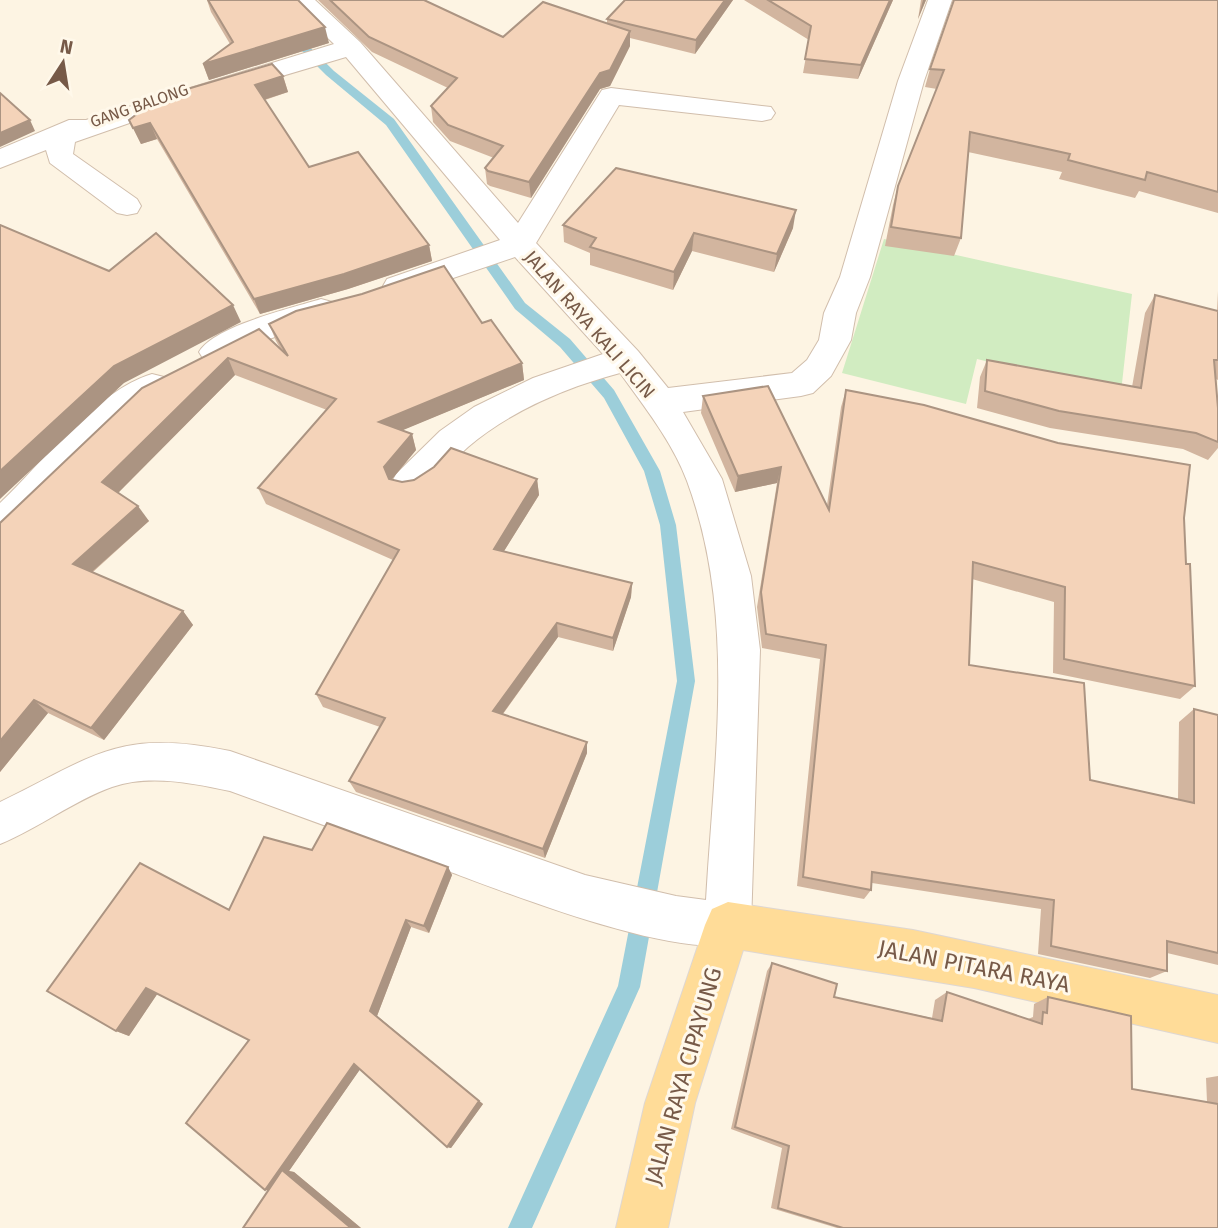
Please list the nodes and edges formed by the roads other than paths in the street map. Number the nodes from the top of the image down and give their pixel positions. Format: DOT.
graph roads {
  1 [pos="301,0"];
  2 [pos="940,0"];
  3 [pos="346,49"];
  4 [pos="292,65"];
  5 [pos="762,113"];
  6 [pos="0,159"];
  7 [pos="127,206"];
  8 [pos="497,251"];
  9 [pos="602,366"];
  10 [pos="801,384"];
  11 [pos="839,389"];
  12 [pos="660,402"];
  13 [pos="409,484"];
  14 [pos="0,526"];
  15 [pos="0,823"];
  16 [pos="728,925"];
  17 [pos="1218,1019"];
  18 [pos="642,1228"];
  1 -- 3 [label="street, JALAN RAYA KALI LICIN"];
  2 -- 10 [label="street"];
  3 -- 4 [label="street, GANG BALONG"];
  3 -- 8 [label="street, JALAN RAYA KALI LICIN"];
  4 -- 6 [label="street, GANG BALONG"];
  4 -- 7 [label="street, GANG BALONG"];
  5 -- 8 [label="street"];
  8 -- 9 [label="street, JALAN RAYA KALI LICIN"];
  8 -- 14 [label="street"];
  9 -- 12 [label="street, JALAN RAYA KALI LICIN"];
  9 -- 13 [label="street"];
  10 -- 11 [label="street"];
  10 -- 12 [label="street"];
  12 -- 16 [label="street, JALAN RAYA KALI LICIN"];
  15 -- 16 [label="street"];
  16 -- 17 [label="main road, JALAN PITARA RAYA"];
  16 -- 18 [label="main road, JALAN RAYA CIPAYUNG"];
}
